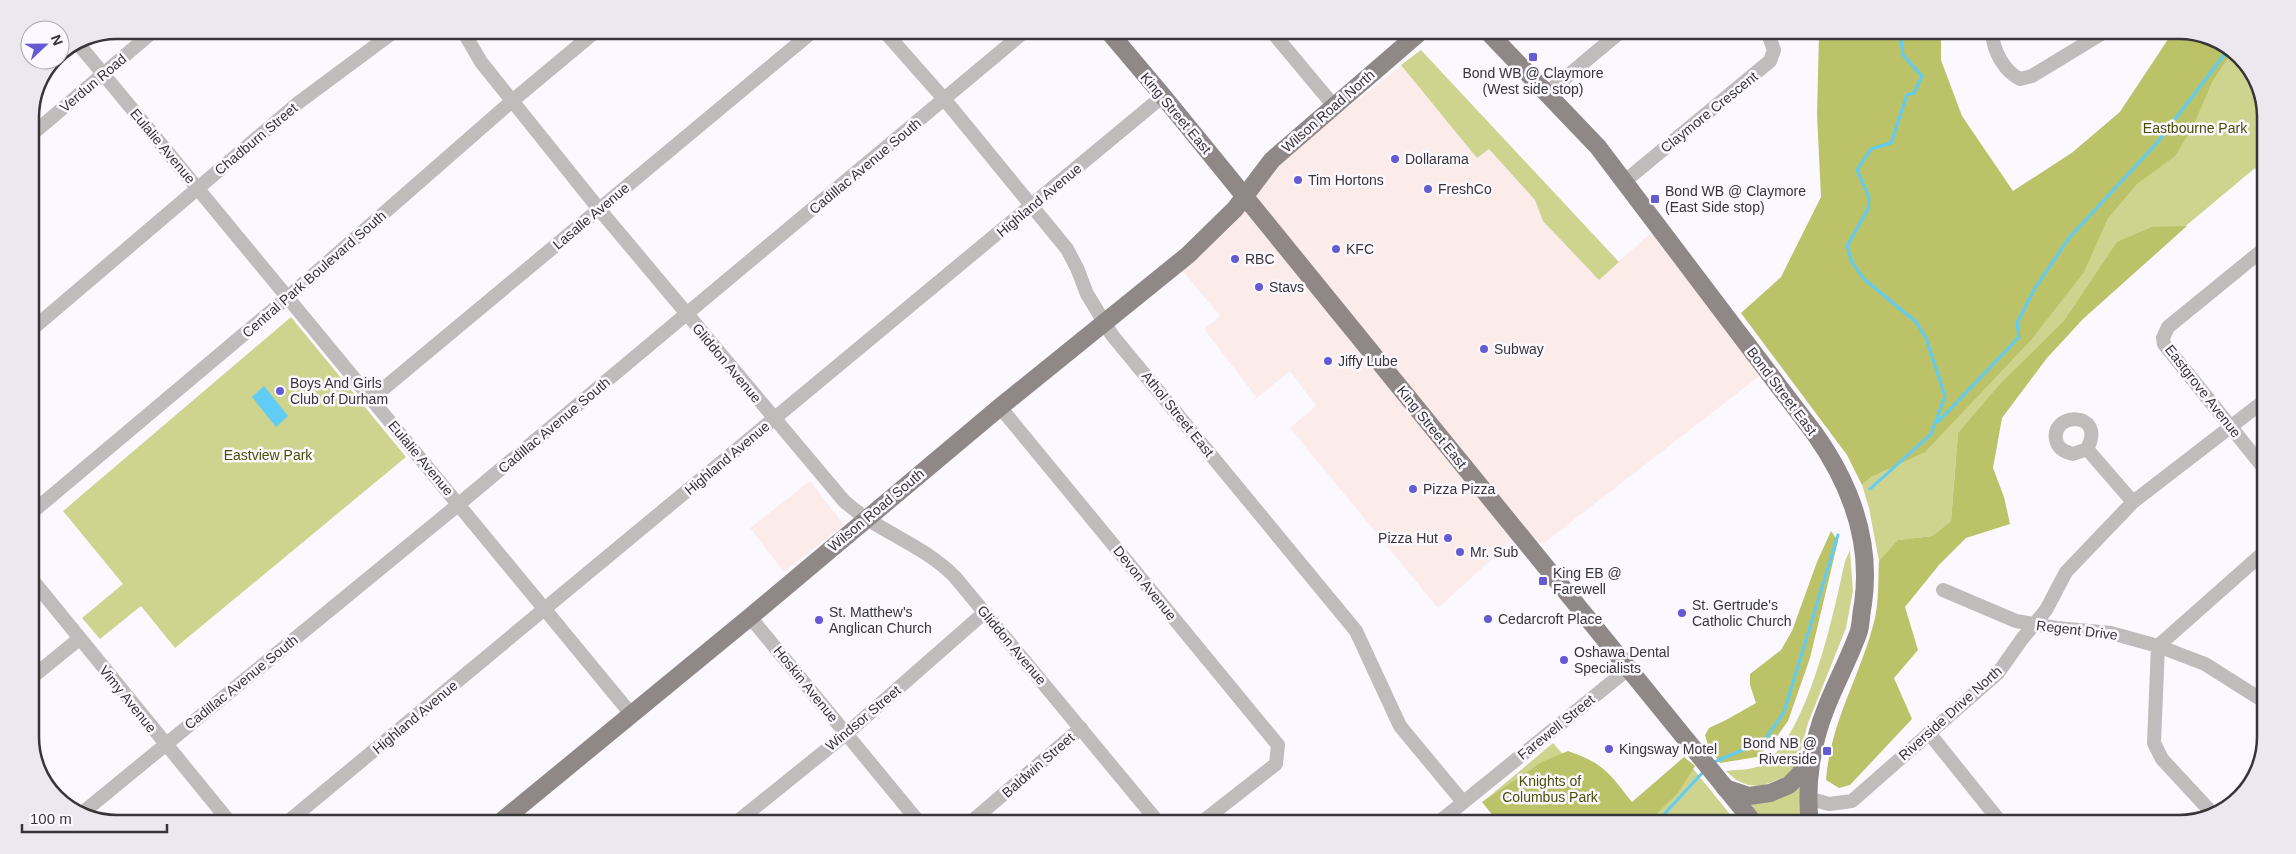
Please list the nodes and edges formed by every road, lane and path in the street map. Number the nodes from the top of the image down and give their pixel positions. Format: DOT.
graph roads {
  1 [pos="145,39"];
  2 [pos="384,39"];
  3 [pos="468,39"];
  4 [pos="586,39"];
  5 [pos="804,39"];
  6 [pos="891,39"];
  7 [pos="1016,39"];
  8 [pos="1115,39"];
  9 [pos="1278,39"];
  10 [pos="1413,39"];
  11 [pos="1495,39"];
  12 [pos="1612,39"];
  13 [pos="1770,39"];
  14 [pos="1993,39"];
  15 [pos="2093,39"];
  16 [pos="82,48"];
  17 [pos="104,74"];
  18 [pos="1548,93"];
  19 [pos="1163,96"];
  20 [pos="945,100"];
  21 [pos="512,101"];
  22 [pos="1334,106"];
  23 [pos="39,128"];
  24 [pos="1625,181"];
  25 [pos="198,188"];
  26 [pos="1245,196"];
  27 [pos="1032,206"];
  28 [pos="599,209"];
  29 [pos="2257,255"];
  30 [pos="289,297"];
  31 [pos="686,315"];
  32 [pos="1104,322"];
  33 [pos="39,323"];
  34 [pos="371,400"];
  35 [pos="1000,407"];
  36 [pos="2257,407"];
  37 [pos="774,418"];
  38 [pos="2231,427"];
  39 [pos="2087,449"];
  40 [pos="2257,460"];
  41 [pos="2132,502"];
  42 [pos="459,504"];
  43 [pos="39,506"];
  44 [pos="866,518"];
  45 [pos="2257,558"];
  46 [pos="39,588"];
  47 [pos="1943,590"];
  48 [pos="545,609"];
  49 [pos="985,612"];
  50 [pos="750,616"];
  51 [pos="2034,625"];
  52 [pos="79,639"];
  53 [pos="2158,646"];
  54 [pos="1628,669"];
  55 [pos="39,672"];
  56 [pos="2257,697"];
  57 [pos="631,714"];
  58 [pos="1081,728"];
  59 [pos="1929,733"];
  60 [pos="846,734"];
  61 [pos="165,744"];
  62 [pos="1812,753"];
  63 [pos="1720,784"];
  64 [pos="1808,798"];
  65 [pos="1463,802"];
  66 [pos="87,809"];
  67 [pos="2209,809"];
  68 [pos="224,815"];
  69 [pos="296,815"];
  70 [pos="509,815"];
  71 [pos="745,815"];
  72 [pos="913,815"];
  73 [pos="979,815"];
  74 [pos="1152,815"];
  75 [pos="1211,815"];
  76 [pos="1447,815"];
  77 [pos="1747,815"];
  78 [pos="1809,815"];
  79 [pos="1995,815"];
  1 -- 17 [label="street, Verdun Road"];
  2 -- 25 [label="street, Chadburn Street"];
  3 -- 21 [label="street, Gliddon Avenue"];
  4 -- 21 [label="street, Central Park Boulevard South"];
  5 -- 28 [label="street, Lasalle Avenue"];
  6 -- 20 [label="street, Athol Street East"];
  7 -- 20 [label="street, Cadillac Avenue South"];
  8 -- 19 [label="main road, King Street East"];
  9 -- 22 [label="street"];
  10 -- 22 [label="main road, Wilson Road North"];
  11 -- 18 [label="main road, Bond Street East"];
  12 -- 18 [label="street"];
  13 -- 24 [label="street, Claymore Crescent"];
  14 -- 15 [label="street"];
  16 -- 17 [label="street, Eulalie Avenue"];
  17 -- 23 [label="street, Verdun Road"];
  17 -- 25 [label="street, Eulalie Avenue"];
  18 -- 24 [label="main road, Bond Street East"];
  19 -- 26 [label="main road, King Street East"];
  19 -- 27 [label="street, Highland Avenue"];
  20 -- 27 [label="street, Athol Street East"];
  20 -- 31 [label="street, Cadillac Avenue South"];
  21 -- 28 [label="street, Gliddon Avenue"];
  21 -- 30 [label="street, Central Park Boulevard South"];
  22 -- 26 [label="main road, Wilson Road North"];
  24 -- 62 [label="main road, Bond Street East"];
  25 -- 30 [label="street, Eulalie Avenue"];
  25 -- 33 [label="street, Chadburn Street"];
  26 -- 32 [label="main road, Wilson Road South"];
  26 -- 54 [label="main road, King Street East"];
  27 -- 32 [label="street, Athol Street East"];
  27 -- 37 [label="street, Highland Avenue"];
  28 -- 31 [label="street, Gliddon Avenue"];
  28 -- 34 [label="street, Lasalle Avenue"];
  29 -- 38 [label="street, Eastgrove Avenue"];
  30 -- 34 [label="street, Eulalie Avenue"];
  30 -- 43 [label="street, Central Park Boulevard South"];
  31 -- 37 [label="street, Gliddon Avenue"];
  31 -- 42 [label="street, Cadillac Avenue South"];
  32 -- 35 [label="main road, Wilson Road South"];
  32 -- 65 [label="street, Athol Street East"];
  34 -- 42 [label="street, Eulalie Avenue"];
  35 -- 44 [label="main road, Wilson Road South"];
  35 -- 75 [label="street, Devon Avenue"];
  36 -- 38 [label="street, Riverside Drive North"];
  37 -- 44 [label="street, Gliddon Avenue"];
  37 -- 48 [label="street, Highland Avenue"];
  38 -- 40 [label="street, Eastgrove Avenue"];
  38 -- 41 [label="street, Riverside Drive North"];
  39 -- 41 [label="street"];
  41 -- 51 [label="street, Riverside Drive North"];
  42 -- 48 [label="street, Eulalie Avenue"];
  42 -- 61 [label="street, Cadillac Avenue South"];
  44 -- 49 [label="street, Gliddon Avenue"];
  44 -- 50 [label="main road, Wilson Road South"];
  45 -- 53 [label="street"];
  46 -- 52 [label="street, Vimy Avenue"];
  47 -- 51 [label="street, Regent Drive"];
  48 -- 57 [label="street, Eulalie Avenue"];
  48 -- 69 [label="street, Highland Avenue"];
  49 -- 58 [label="street, Gliddon Avenue"];
  49 -- 60 [label="street, Windsor Street"];
  50 -- 57 [label="main road, Wilson Road South"];
  50 -- 60 [label="street, Hoskin Avenue"];
  51 -- 53 [label="street, Regent Drive"];
  51 -- 59 [label="street, Riverside Drive North"];
  52 -- 55 [label="street"];
  52 -- 61 [label="street, Vimy Avenue"];
  53 -- 56 [label="street, Regent Drive"];
  53 -- 67 [label="street"];
  54 -- 63 [label="main road, King Street East"];
  54 -- 65 [label="street, Farewell Street"];
  57 -- 70 [label="main road, Wilson Road South"];
  58 -- 73 [label="street, Baldwin Street"];
  58 -- 74 [label="street, Gliddon Avenue"];
  59 -- 64 [label="street, Riverside Drive North"];
  59 -- 79 [label="street"];
  60 -- 71 [label="street, Windsor Street"];
  60 -- 72 [label="street, Hoskin Avenue"];
  61 -- 66 [label="street, Cadillac Avenue South"];
  61 -- 68 [label="street, Vimy Avenue"];
  62 -- 63 [label="main road"];
  62 -- 64 [label="main road, Bond Street East"];
  63 -- 77 [label="main road, King Street East"];
  64 -- 78 [label="main road, Bond Street East"];
  65 -- 76 [label="street, Farewell Street"];
}
